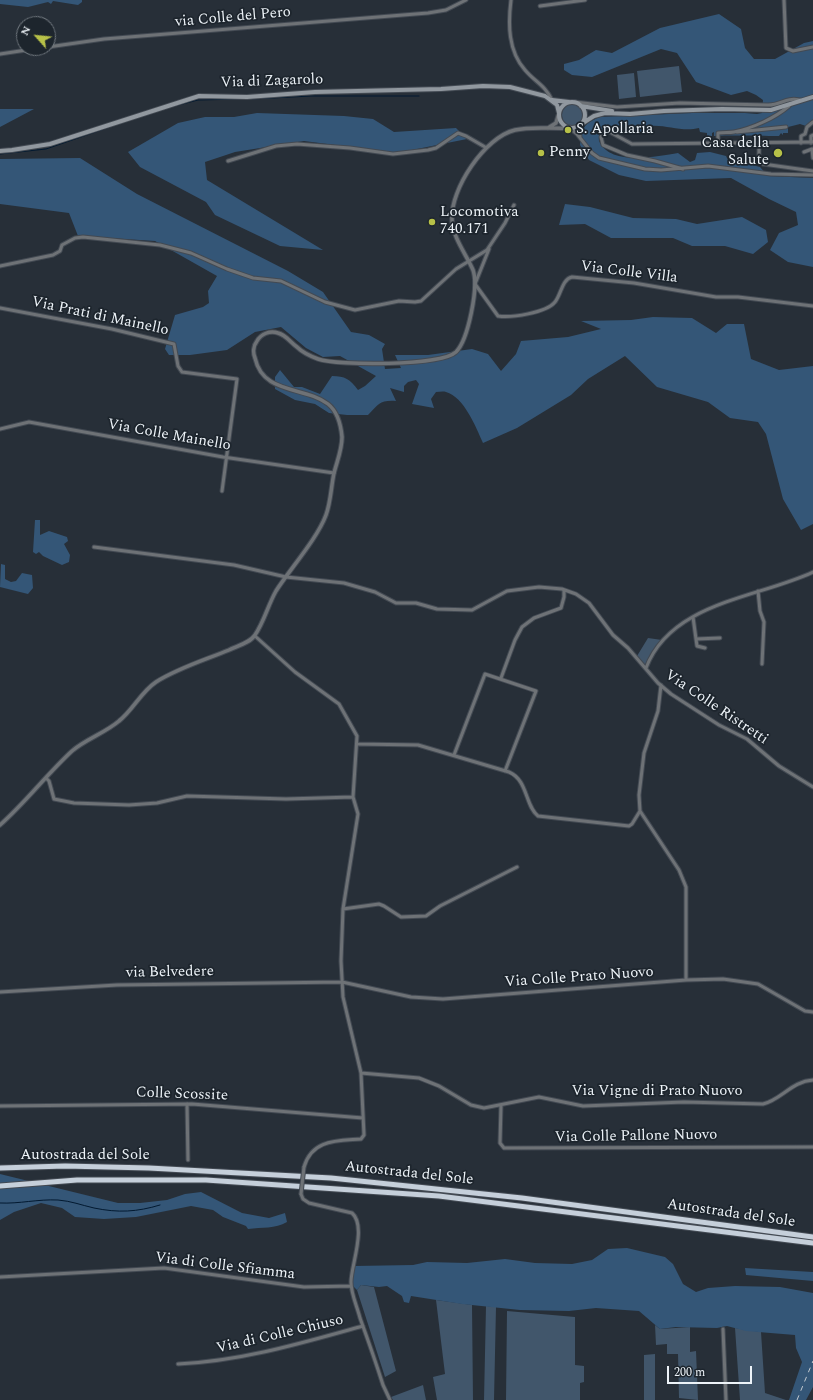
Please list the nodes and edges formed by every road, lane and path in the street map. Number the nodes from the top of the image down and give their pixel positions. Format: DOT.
graph roads {
  1 [pos="466,0"];
  2 [pos="511,0"];
  3 [pos="585,0"];
  4 [pos="784,0"];
  5 [pos="540,6"];
  6 [pos="56,46"];
  7 [pos="813,47"];
  8 [pos="16,52"];
  9 [pos="0,54"];
  10 [pos="813,97"];
  11 [pos="552,100"];
  12 [pos="802,101"];
  13 [pos="570,102"];
  14 [pos="575,102"];
  15 [pos="581,106"];
  16 [pos="789,106"];
  17 [pos="559,112"];
  18 [pos="630,114"];
  19 [pos="813,122"];
  20 [pos="583,123"];
  21 [pos="786,127"];
  22 [pos="570,128"];
  23 [pos="546,129"];
  24 [pos="733,132"];
  25 [pos="813,135"];
  26 [pos="583,141"];
  27 [pos="812,142"];
  28 [pos="759,143"];
  29 [pos="801,143"];
  30 [pos="718,144"];
  31 [pos="485,147"];
  32 [pos="812,149"];
  33 [pos="0,151"];
  34 [pos="804,152"];
  35 [pos="813,158"];
  36 [pos="228,161"];
  37 [pos="684,169"];
  38 [pos="813,171"];
  39 [pos="813,175"];
  40 [pos="514,205"];
  41 [pos="494,240"];
  42 [pos="468,262"];
  43 [pos="0,266"];
  44 [pos="475,284"];
  45 [pos="813,306"];
  46 [pos="0,308"];
  47 [pos="0,429"];
  48 [pos="227,458"];
  49 [pos="334,473"];
  50 [pos="222,491"];
  51 [pos="94,547"];
  52 [pos="813,572"];
  53 [pos="286,577"];
  54 [pos="564,590"];
  55 [pos="758,591"];
  56 [pos="693,617"];
  57 [pos="255,636"];
  58 [pos="720,638"];
  59 [pos="696,639"];
  60 [pos="705,648"];
  61 [pos="762,664"];
  62 [pos="646,668"];
  63 [pos="501,678"];
  64 [pos="661,685"];
  65 [pos="358,744"];
  66 [pos="454,755"];
  67 [pos="505,771"];
  68 [pos="46,778"];
  69 [pos="813,788"];
  70 [pos="353,797"];
  71 [pos="640,811"];
  72 [pos="0,825"];
  73 [pos="518,867"];
  74 [pos="343,909"];
  75 [pos="686,980"];
  76 [pos="342,982"];
  77 [pos="0,992"];
  78 [pos="813,1012"];
  79 [pos="361,1073"];
  80 [pos="813,1080"];
  81 [pos="187,1104"];
  82 [pos="0,1106"];
  83 [pos="501,1106"];
  84 [pos="363,1118"];
  85 [pos="813,1147"];
  86 [pos="188,1160"];
  87 [pos="0,1168"];
  88 [pos="0,1186"];
  89 [pos="813,1237"];
  90 [pos="813,1244"];
  91 [pos="0,1277"];
  92 [pos="351,1286"];
  93 [pos="363,1326"];
  94 [pos="723,1329"];
  95 [pos="178,1364"];
  96 [pos="390,1400"];
  97 [pos="726,1400"];
  1 -- 6 [label="street, via Colle del Pero"];
  2 -- 11 [label="street"];
  3 -- 5 [label="street"];
  4 -- 7 [label="street"];
  8 -- 9 [label="street"];
  10 -- 12 [label="main road"];
  11 -- 13 [label="main road, Via di Zagarolo"];
  11 -- 17 [label="main road"];
  11 -- 33 [label="main road, Via di Zagarolo"];
  12 -- 14 [label="street"];
  12 -- 16 [label="main road"];
  13 -- 14 [label="main road"];
  13 -- 17 [label="main road"];
  14 -- 15 [label="main road"];
  15 -- 18 [label="main road"];
  15 -- 20 [label="main road"];
  16 -- 18 [label="main road"];
  16 -- 24 [label="street"];
  17 -- 22 [label="main road"];
  17 -- 23 [label="street"];
  18 -- 20 [label="main road"];
  19 -- 29 [label="street"];
  20 -- 22 [label="main road"];
  20 -- 26 [label="street"];
  21 -- 24 [label="street"];
  22 -- 23 [label="street"];
  22 -- 26 [label="street"];
  23 -- 31 [label="street"];
  24 -- 30 [label="street"];
  25 -- 27 [label="street"];
  26 -- 37 [label="street"];
  27 -- 29 [label="street"];
  28 -- 29 [label="street"];
  28 -- 30 [label="street"];
  28 -- 38 [label="street"];
  30 -- 37 [label="street"];
  31 -- 36 [label="street"];
  31 -- 42 [label="street"];
  32 -- 34 [label="street"];
  32 -- 35 [label="street"];
  37 -- 39 [label="street"];
  40 -- 41 [label="street"];
  41 -- 42 [label="street"];
  41 -- 44 [label="street"];
  42 -- 43 [label="street"];
  42 -- 44 [label="street"];
  44 -- 45 [label="street, Via Colle Villa"];
  44 -- 49 [label="street"];
  46 -- 48 [label="street, Via Prati di Mainello"];
  47 -- 48 [label="street, Via Colle Mainello"];
  48 -- 49 [label="street, Via Colle Mainello"];
  48 -- 50 [label="street"];
  49 -- 53 [label="street"];
  51 -- 53 [label="street, Via Colle Ristretti"];
  52 -- 55 [label="street"];
  53 -- 54 [label="street, Via Colle Ristretti"];
  53 -- 57 [label="street"];
  54 -- 62 [label="street, Via Colle Ristretti"];
  54 -- 63 [label="street"];
  55 -- 56 [label="street"];
  55 -- 61 [label="street"];
  56 -- 59 [label="street"];
  56 -- 62 [label="street"];
  57 -- 65 [label="street"];
  57 -- 68 [label="street"];
  58 -- 59 [label="street"];
  59 -- 60 [label="street"];
  62 -- 64 [label="street, Via Colle Ristretti"];
  63 -- 66 [label="street"];
  63 -- 67 [label="street"];
  64 -- 69 [label="street, Via Colle Ristretti"];
  64 -- 71 [label="street"];
  65 -- 66 [label="street"];
  65 -- 70 [label="street"];
  66 -- 67 [label="street"];
  67 -- 71 [label="street"];
  68 -- 70 [label="street"];
  68 -- 72 [label="street"];
  70 -- 74 [label="street"];
  71 -- 75 [label="street"];
  73 -- 74 [label="street"];
  74 -- 76 [label="street"];
  75 -- 76 [label="street, Via Colle Prato Nuovo"];
  75 -- 78 [label="street, Via Colle Prato Nuovo"];
  76 -- 77 [label="street, via Belvedere"];
  76 -- 79 [label="street"];
  79 -- 83 [label="street, Via Vigne di Prato Nuovo"];
  79 -- 84 [label="street"];
  80 -- 83 [label="street, Via Vigne di Prato Nuovo"];
  81 -- 82 [label="street, Colle Scossite"];
  81 -- 84 [label="street, Colle Scossite"];
  81 -- 86 [label="street"];
  83 -- 85 [label="street, Via Colle Pallone Nuovo"];
  84 -- 92 [label="street, bridge"];
  87 -- 89 [label="highway, Autostrada del Sole"];
  88 -- 90 [label="highway, Autostrada del Sole"];
  91 -- 92 [label="street, Via di Colle Sfiamma"];
  92 -- 93 [label="street"];
  93 -- 95 [label="street, Via di Colle Chiuso"];
  93 -- 96 [label="street"];
  94 -- 97 [label="street"];
}
